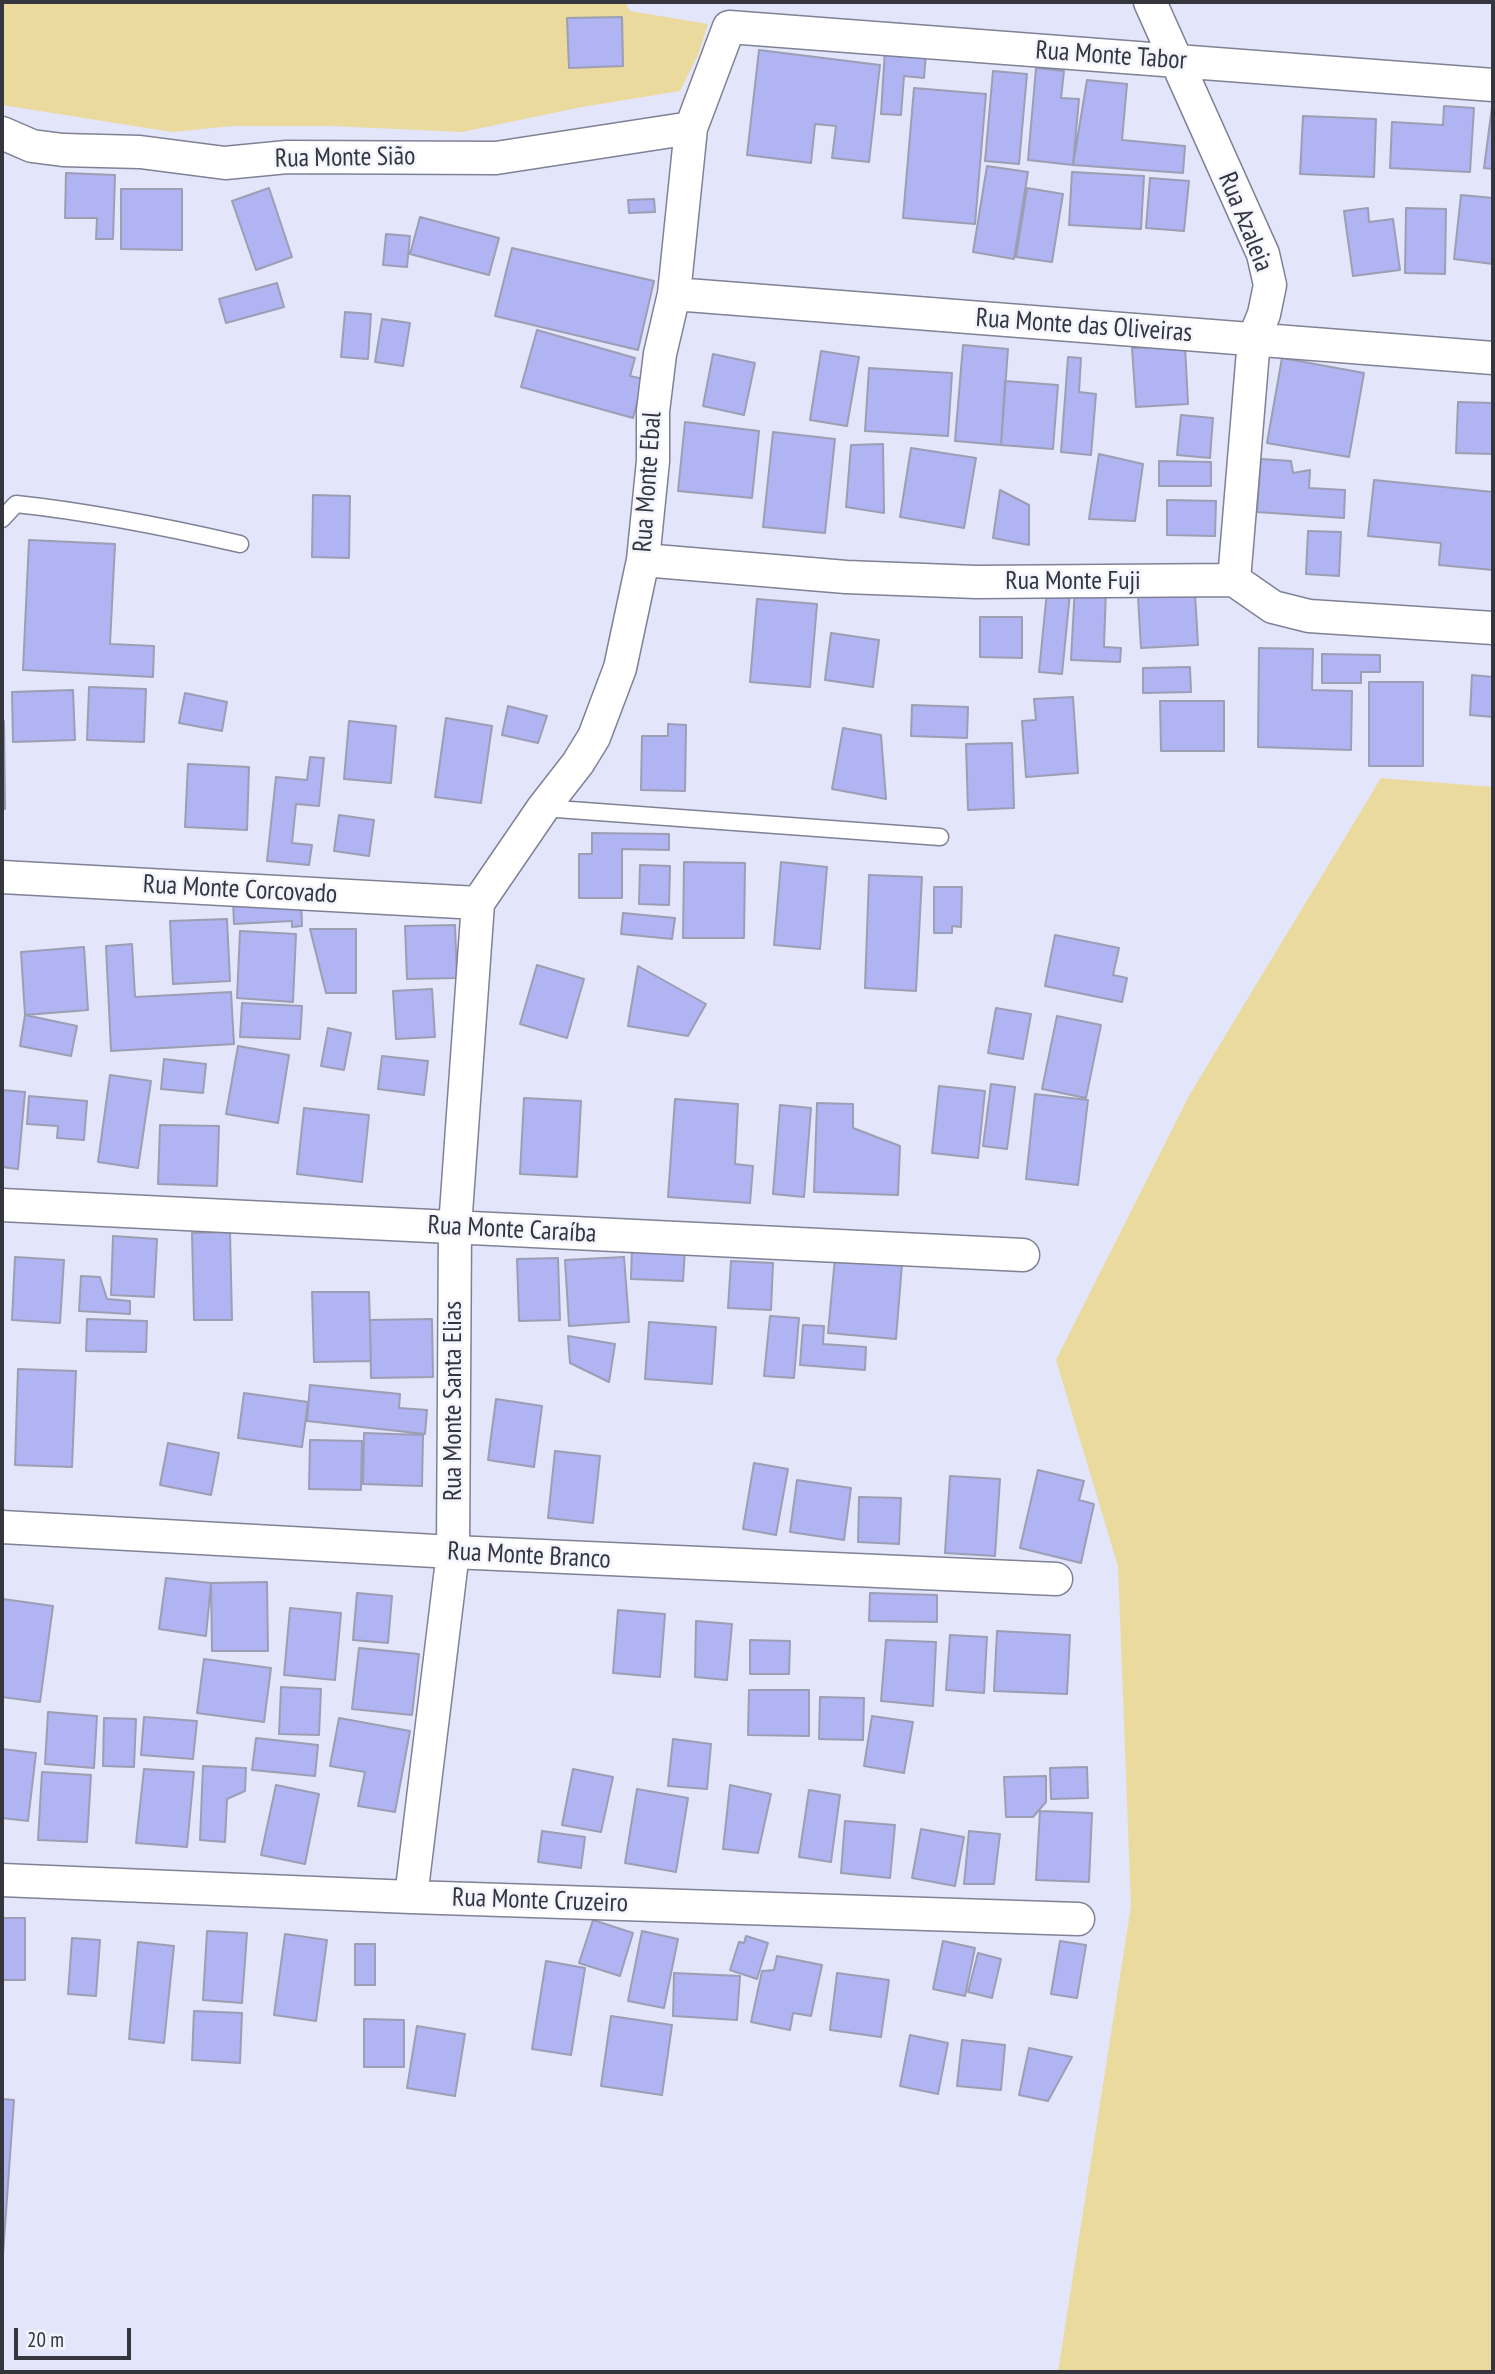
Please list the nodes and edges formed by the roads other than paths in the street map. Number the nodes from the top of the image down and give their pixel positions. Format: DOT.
graph roads {
  1 [pos="1150,2"];
  2 [pos="729,27"];
  3 [pos="1176,61"];
  4 [pos="1493,85"];
  5 [pos="691,128"];
  6 [pos="2,133"];
  7 [pos="674,294"];
  8 [pos="1254,339"];
  9 [pos="1493,358"];
  10 [pos="2,519"];
  11 [pos="240,544"];
  12 [pos="643,560"];
  13 [pos="1234,580"];
  14 [pos="1493,628"];
  15 [pos="543,808"];
  16 [pos="940,837"];
  17 [pos="2,877"];
  18 [pos="478,903"];
  19 [pos="2,1205"];
  20 [pos="455,1227"];
  21 [pos="1023,1255"];
  22 [pos="2,1527"];
  23 [pos="453,1552"];
  24 [pos="1056,1579"];
  25 [pos="2,1880"];
  26 [pos="411,1897"];
  27 [pos="1078,1919"];
  1 -- 3 [label="street, Rua Azaleia"];
  2 -- 3 [label="street, Rua Monte Tabor"];
  2 -- 5 [label="street, Rua Monte Ebal"];
  3 -- 4 [label="street, Rua Monte Tabor"];
  3 -- 8 [label="street, Rua Azaleia"];
  5 -- 6 [label="street, Rua Monte Sião"];
  5 -- 7 [label="street, Rua Monte Ebal"];
  7 -- 8 [label="street, Rua Monte das Oliveiras"];
  7 -- 12 [label="street, Rua Monte Ebal"];
  8 -- 9 [label="street, Rua Monte das Oliveiras"];
  8 -- 13 [label="street, Rua Azaleia"];
  10 -- 11 [label="lane"];
  12 -- 13 [label="street, Rua Monte Fuji"];
  12 -- 15 [label="street, Rua Monte Ebal"];
  13 -- 14 [label="street"];
  15 -- 16 [label="lane"];
  15 -- 18 [label="street, Rua Monte Ebal"];
  17 -- 18 [label="street, Rua Monte Corcovado"];
  18 -- 20 [label="street, Rua Monte Santa Elias"];
  19 -- 20 [label="street, Rua Monte Caraíba"];
  20 -- 21 [label="street, Rua Monte Caraíba"];
  20 -- 23 [label="street, Rua Monte Santa Elias"];
  22 -- 23 [label="street, Rua Monte Branco"];
  23 -- 24 [label="street, Rua Monte Branco"];
  23 -- 26 [label="street, Rua Monte Santa Elias"];
  25 -- 26 [label="street, Rua Monte Cruzeiro"];
  26 -- 27 [label="street, Rua Monte Cruzeiro"];
}
